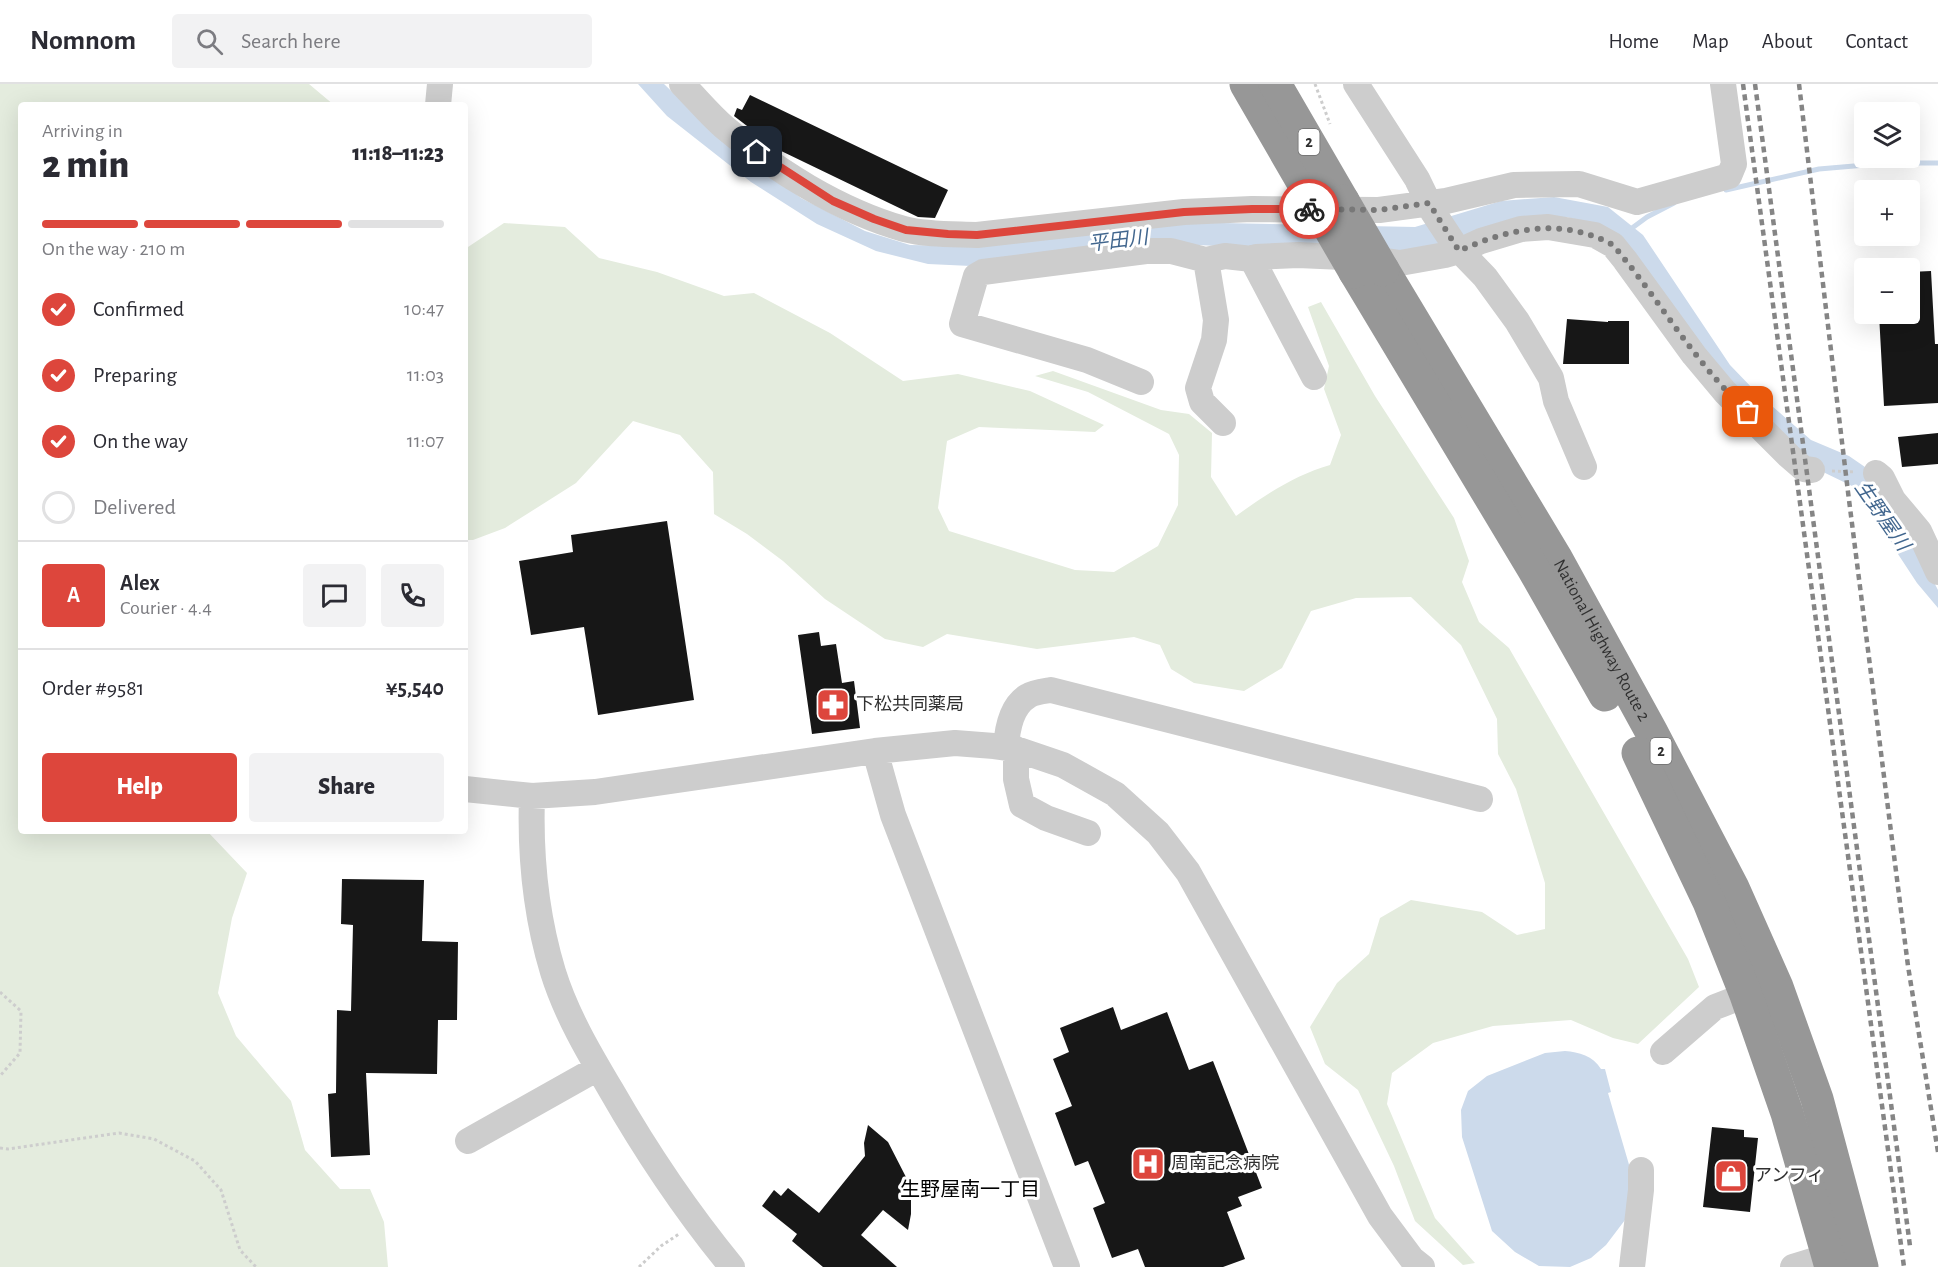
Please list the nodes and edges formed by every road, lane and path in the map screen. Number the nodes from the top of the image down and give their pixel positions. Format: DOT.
graph roads {
  1 [pos="440,84"];
  2 [pos="682,84"];
  3 [pos="1246,84"];
  4 [pos="1275,84"];
  5 [pos="1356,84"];
  6 [pos="1723,84"];
  7 [pos="438,102"];
  8 [pos="1327,199"];
  9 [pos="1431,207"];
  10 [pos="978,237"];
  11 [pos="1458,249"];
  12 [pos="1252,259"];
  13 [pos="1206,260"];
  14 [pos="983,269"];
  15 [pos="1369,271"];
  16 [pos="1314,377"];
  17 [pos="1141,382"];
  18 [pos="1223,423"];
  19 [pos="1584,467"];
  20 [pos="1812,470"];
  21 [pos="1876,473"];
  22 [pos="1938,572"];
  23 [pos="1011,749"];
  24 [pos="875,751"];
  25 [pos="468,789"];
  26 [pos="532,796"];
  27 [pos="1480,798"];
  28 [pos="1088,833"];
  29 [pos="0,992"];
  30 [pos="1746,995"];
  31 [pos="1664,1052"];
  32 [pos="598,1068"];
  33 [pos="0,1076"];
  34 [pos="468,1141"];
  35 [pos="0,1148"];
  36 [pos="1641,1170"];
  37 [pos="696,1223"];
  38 [pos="1845,1259"];
  39 [pos="256,1267"];
  40 [pos="639,1267"];
  41 [pos="732,1267"];
  42 [pos="1067,1267"];
  43 [pos="1422,1267"];
  44 [pos="1632,1267"];
  45 [pos="1793,1267"];
  1 -- 7 [label="street"];
  2 -- 10 [label="street"];
  3 -- 8 [label="highway, National Highway Route 2 / 2"];
  4 -- 8 [label="highway, National Highway Route 2 / 2"];
  5 -- 9 [label="street"];
  6 -- 9 [label="street"];
  8 -- 15 [label="highway, National Highway Route 2 / 2, bridge"];
  9 -- 10 [label="street"];
  9 -- 11 [label="street"];
  10 -- 14 [label="street"];
  11 -- 12 [label="street"];
  11 -- 19 [label="street"];
  11 -- 20 [label="street"];
  12 -- 13 [label="street"];
  12 -- 16 [label="street"];
  13 -- 14 [label="street"];
  13 -- 18 [label="street"];
  14 -- 17 [label="street"];
  15 -- 30 [label="highway, National Highway Route 2 / 2"];
  15 -- 38 [label="highway, National Highway Route 2 / 2"];
  20 -- 21 [label="path"];
  21 -- 22 [label="street"];
  23 -- 24 [label="street"];
  23 -- 27 [label="street"];
  23 -- 28 [label="street"];
  23 -- 43 [label="street"];
  24 -- 26 [label="street"];
  24 -- 42 [label="street"];
  25 -- 26 [label="street"];
  26 -- 32 [label="street"];
  29 -- 33 [label="path"];
  30 -- 31 [label="street"];
  30 -- 38 [label="highway, National Highway Route 2 / 2"];
  32 -- 34 [label="street"];
  32 -- 37 [label="street"];
  35 -- 39 [label="path"];
  36 -- 44 [label="street"];
  37 -- 40 [label="path"];
  37 -- 41 [label="street"];
  38 -- 45 [label="street"];
}
